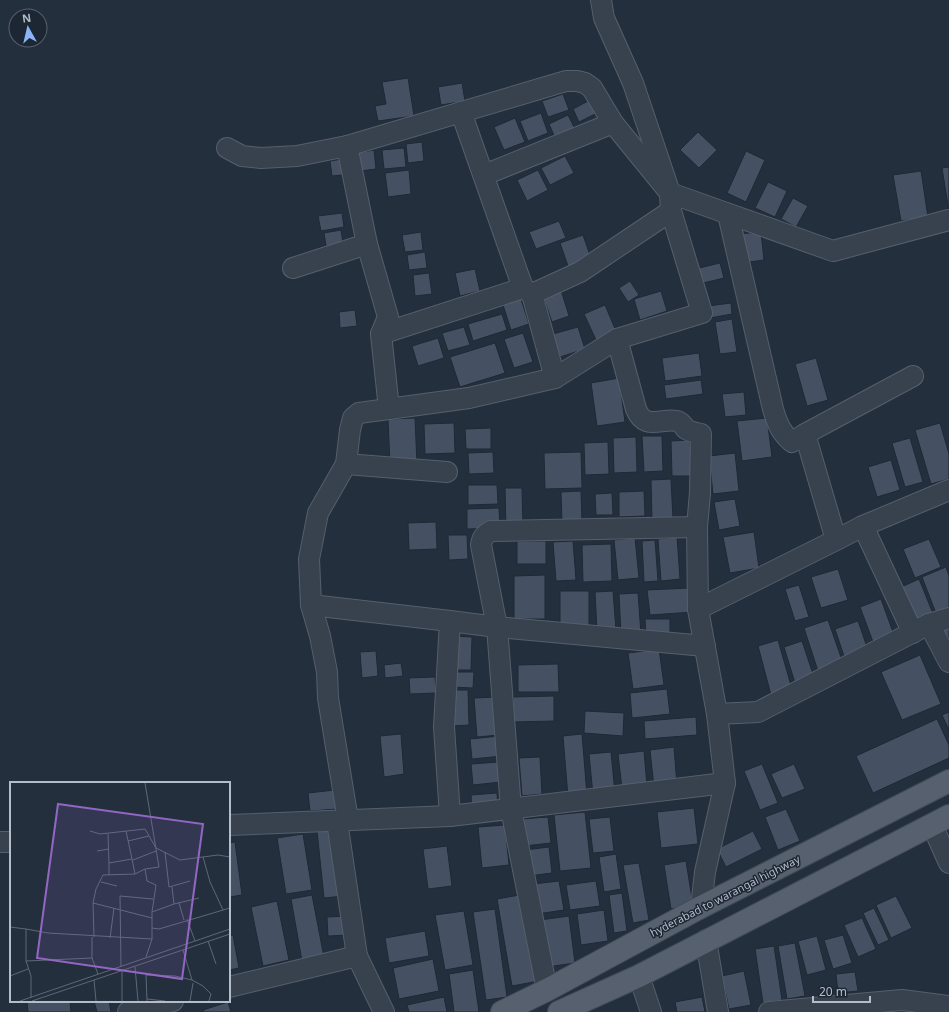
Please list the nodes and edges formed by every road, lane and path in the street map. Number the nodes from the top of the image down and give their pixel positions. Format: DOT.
graph roads {
  1 [pos="602,0"];
  2 [pos="461,112"];
  3 [pos="613,123"];
  4 [pos="348,146"];
  5 [pos="227,148"];
  6 [pos="484,176"];
  7 [pos="670,202"];
  8 [pos="728,214"];
  9 [pos="949,220"];
  10 [pos="367,244"];
  11 [pos="293,268"];
  12 [pos="528,291"];
  13 [pos="381,334"];
  14 [pos="617,339"];
  15 [pos="913,376"];
  16 [pos="555,378"];
  17 [pos="389,409"];
  18 [pos="805,434"];
  19 [pos="346,464"];
  20 [pos="447,472"];
  21 [pos="949,490"];
  22 [pos="863,526"];
  23 [pos="697,527"];
  24 [pos="836,540"];
  25 [pos="311,605"];
  26 [pos="698,609"];
  27 [pos="949,618"];
  28 [pos="450,620"];
  29 [pos="497,627"];
  30 [pos="921,628"];
  31 [pos="705,646"];
  32 [pos="949,662"];
  33 [pos="717,714"];
  34 [pos="949,782"];
  35 [pos="725,783"];
  36 [pos="511,809"];
  37 [pos="450,816"];
  38 [pos="342,820"];
  39 [pos="941,820"];
  40 [pos="230,825"];
  41 [pos="949,863"];
  42 [pos="701,907"];
  43 [pos="706,940"];
  44 [pos="357,956"];
  45 [pos="639,976"];
  46 [pos="230,987"];
  47 [pos="547,990"];
  48 [pos="169,1002"];
  49 [pos="949,1006"];
  50 [pos="128,1012"];
  51 [pos="384,1012"];
  52 [pos="502,1012"];
  53 [pos="560,1012"];
  54 [pos="651,1012"];
  55 [pos="718,1012"];
  56 [pos="769,1012"];
  1 -- 7 [label="street"];
  2 -- 3 [label="street"];
  2 -- 4 [label="street"];
  2 -- 6 [label="street"];
  3 -- 6 [label="street"];
  3 -- 7 [label="street"];
  4 -- 5 [label="street"];
  4 -- 10 [label="street"];
  6 -- 12 [label="street"];
  7 -- 8 [label="street"];
  7 -- 12 [label="street"];
  7 -- 14 [label="street"];
  8 -- 9 [label="street"];
  8 -- 18 [label="street"];
  10 -- 11 [label="street"];
  10 -- 13 [label="street"];
  12 -- 13 [label="street"];
  12 -- 16 [label="street"];
  13 -- 17 [label="street"];
  14 -- 16 [label="street"];
  14 -- 23 [label="street"];
  15 -- 18 [label="street"];
  16 -- 17 [label="street"];
  17 -- 19 [label="street"];
  18 -- 24 [label="street"];
  19 -- 20 [label="street"];
  19 -- 25 [label="street"];
  21 -- 22 [label="street"];
  22 -- 24 [label="street"];
  22 -- 30 [label="street"];
  23 -- 26 [label="street"];
  23 -- 29 [label="street"];
  24 -- 26 [label="street"];
  25 -- 28 [label="street"];
  25 -- 38 [label="street"];
  26 -- 31 [label="street"];
  27 -- 30 [label="street"];
  28 -- 29 [label="street"];
  28 -- 37 [label="street"];
  29 -- 31 [label="street"];
  29 -- 36 [label="street"];
  30 -- 32 [label="street"];
  30 -- 33 [label="street"];
  31 -- 33 [label="street"];
  33 -- 35 [label="street"];
  34 -- 42 [label="main road, hyderabad to warangal highway"];
  35 -- 36 [label="street"];
  35 -- 42 [label="street"];
  36 -- 37 [label="street"];
  36 -- 47 [label="street"];
  37 -- 38 [label="street"];
  38 -- 40 [label="street"];
  38 -- 44 [label="street"];
  39 -- 41 [label="street"];
  39 -- 43 [label="main road"];
  42 -- 47 [label="main road, hyderabad to warangal highway"];
  43 -- 45 [label="main road"];
  43 -- 55 [label="street"];
  44 -- 46 [label="street"];
  44 -- 51 [label="street"];
  45 -- 53 [label="main road"];
  45 -- 54 [label="street"];
  47 -- 52 [label="main road, hyderabad to warangal highway"];
  48 -- 50 [label="street"];
  49 -- 56 [label="street"];
}
